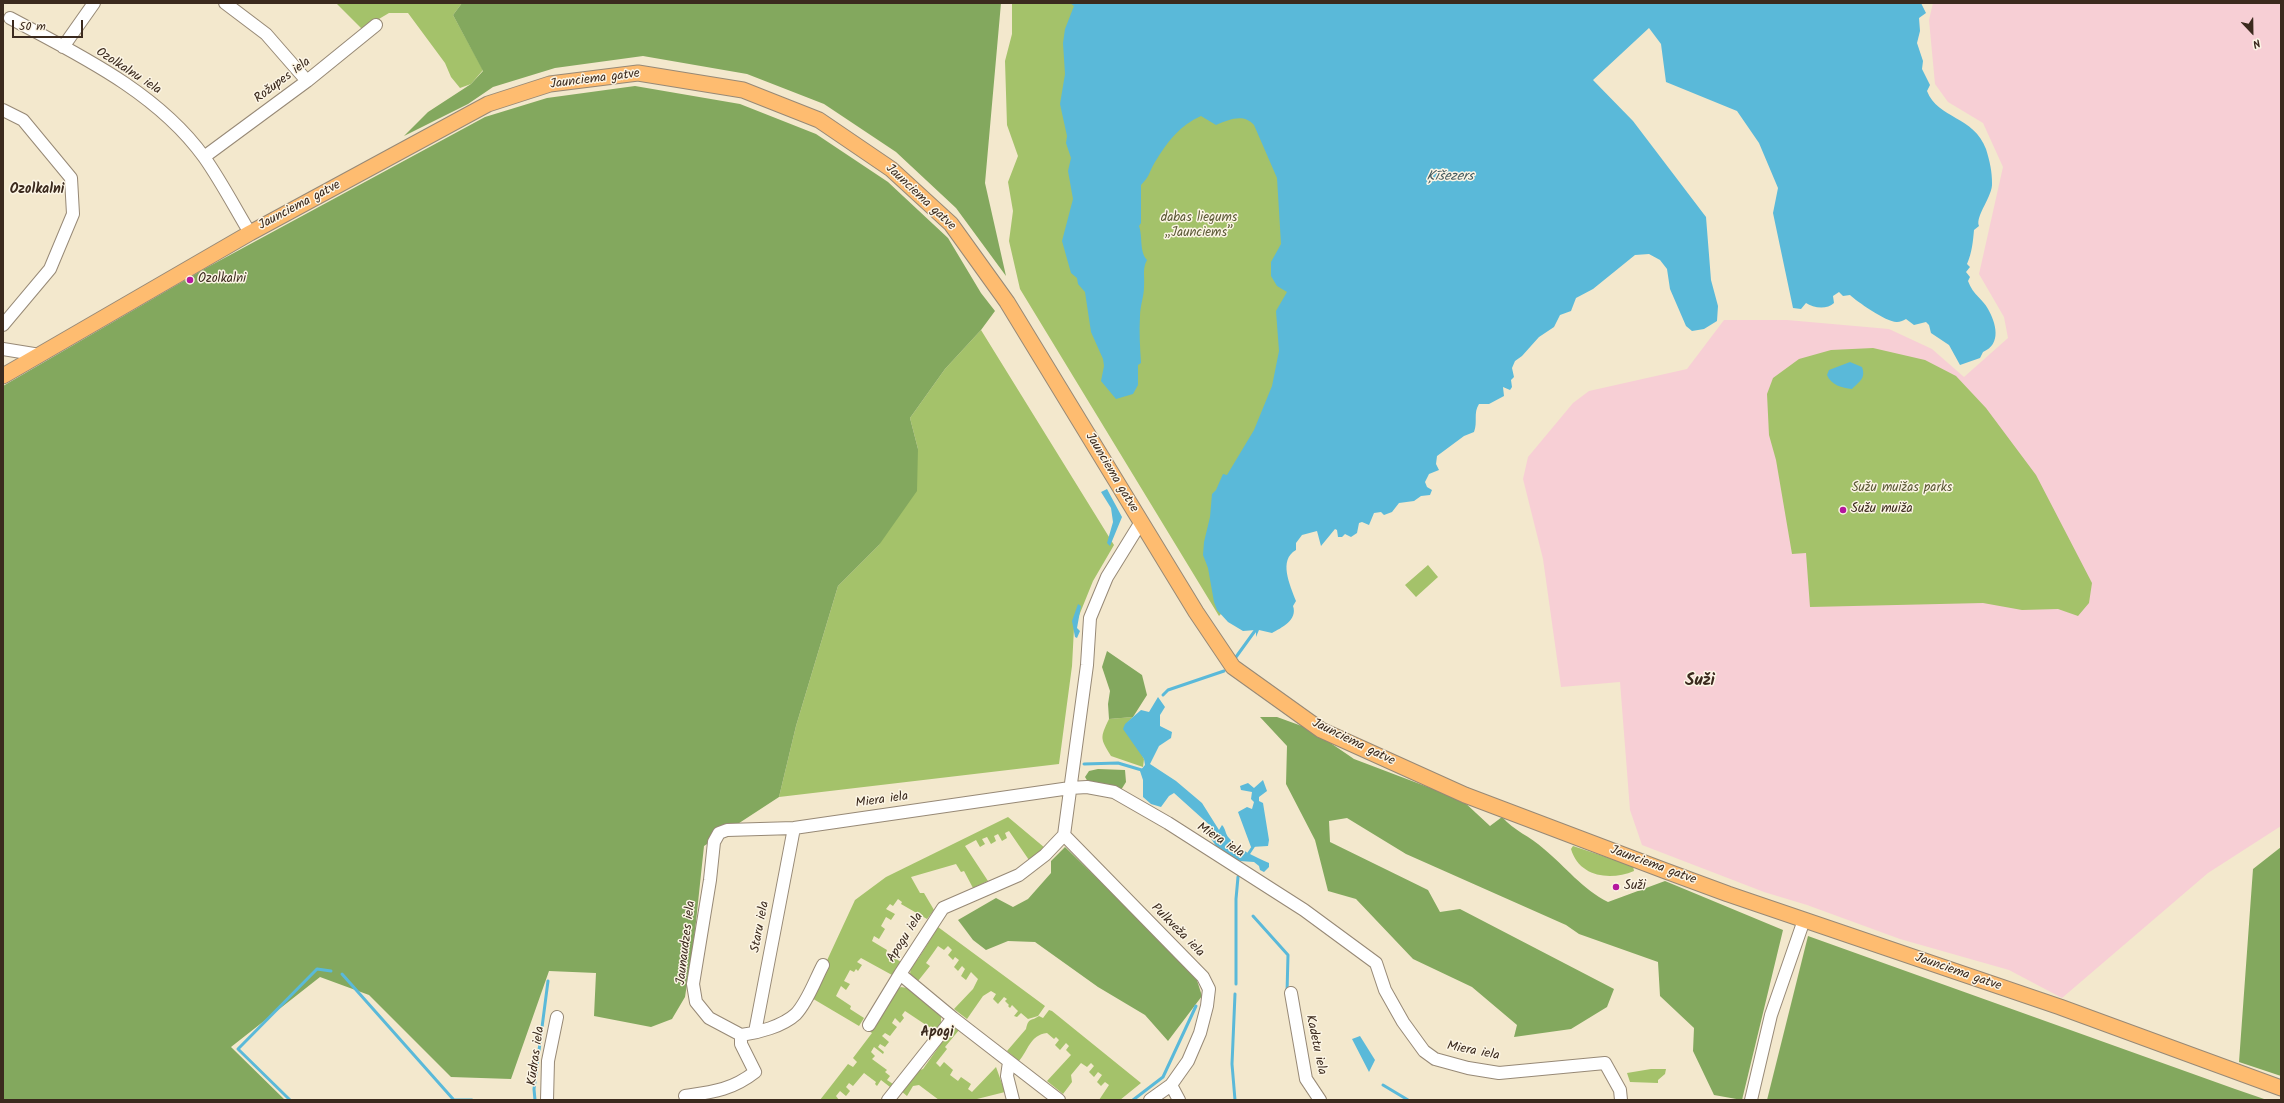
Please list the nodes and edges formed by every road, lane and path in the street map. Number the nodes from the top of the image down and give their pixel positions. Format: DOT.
graph roads {
  1 [pos="94,3"];
  2 [pos="225,3"];
  3 [pos="10,18"];
  4 [pos="376,25"];
  5 [pos="63,47"];
  6 [pos="306,81"];
  7 [pos="3,110"];
  8 [pos="204,157"];
  9 [pos="250,233"];
  10 [pos="3,325"];
  11 [pos="3,349"];
  12 [pos="40,355"];
  13 [pos="3,376"];
  14 [pos="1141,522"];
  15 [pos="1070,788"];
  16 [pos="794,828"];
  17 [pos="719,833"];
  18 [pos="1064,835"];
  19 [pos="1804,920"];
  20 [pos="823,965"];
  21 [pos="900,974"];
  22 [pos="1291,993"];
  23 [pos="557,1017"];
  24 [pos="953,1018"];
  25 [pos="869,1025"];
  26 [pos="756,1032"];
  27 [pos="741,1035"];
  28 [pos="1009,1062"];
  29 [pos="1171,1085"];
  30 [pos="2281,1088"];
  31 [pos="1620,1095"];
  32 [pos="685,1096"];
  33 [pos="546,1100"];
  34 [pos="888,1100"];
  35 [pos="1013,1100"];
  36 [pos="1059,1100"];
  37 [pos="1150,1100"];
  38 [pos="1179,1100"];
  39 [pos="1320,1100"];
  40 [pos="1751,1100"];
  1 -- 5 [label="street"];
  2 -- 6 [label="street"];
  3 -- 5 [label="street, Ozolkalnu iela"];
  4 -- 6 [label="street, Rožupes iela"];
  5 -- 8 [label="street, Ozolkalnu iela"];
  6 -- 8 [label="street, Rožupes iela"];
  7 -- 10 [label="street"];
  8 -- 9 [label="street, Ozolkalnu iela"];
  9 -- 12 [label="main road, Jaunciema gatve"];
  9 -- 14 [label="main road, Jaunciema gatve"];
  11 -- 12 [label="street"];
  12 -- 13 [label="main road, Jaunciema gatve"];
  14 -- 15 [label="street"];
  14 -- 19 [label="main road, Jaunciema gatve"];
  15 -- 16 [label="street, Miera iela"];
  15 -- 18 [label="street"];
  15 -- 31 [label="street, Miera iela"];
  16 -- 17 [label="street, Miera iela"];
  16 -- 26 [label="street, Staru iela"];
  17 -- 27 [label="street, Jaunaudzes iela"];
  18 -- 21 [label="street, Apogu iela"];
  18 -- 29 [label="street, Pulkveža iela"];
  19 -- 30 [label="main road, Jaunciema gatve"];
  19 -- 40 [label="street"];
  20 -- 26 [label="street"];
  21 -- 24 [label="street, Apogu iela"];
  21 -- 25 [label="street"];
  22 -- 39 [label="street, Kadetu iela"];
  23 -- 33 [label="street, Kūdras iela"];
  24 -- 28 [label="street, Apogu iela"];
  24 -- 34 [label="street"];
  26 -- 27 [label="street"];
  27 -- 32 [label="street"];
  28 -- 35 [label="street"];
  28 -- 36 [label="street, Apogu iela"];
  29 -- 37 [label="street, Pulkveža iela"];
  29 -- 38 [label="street"];
}
